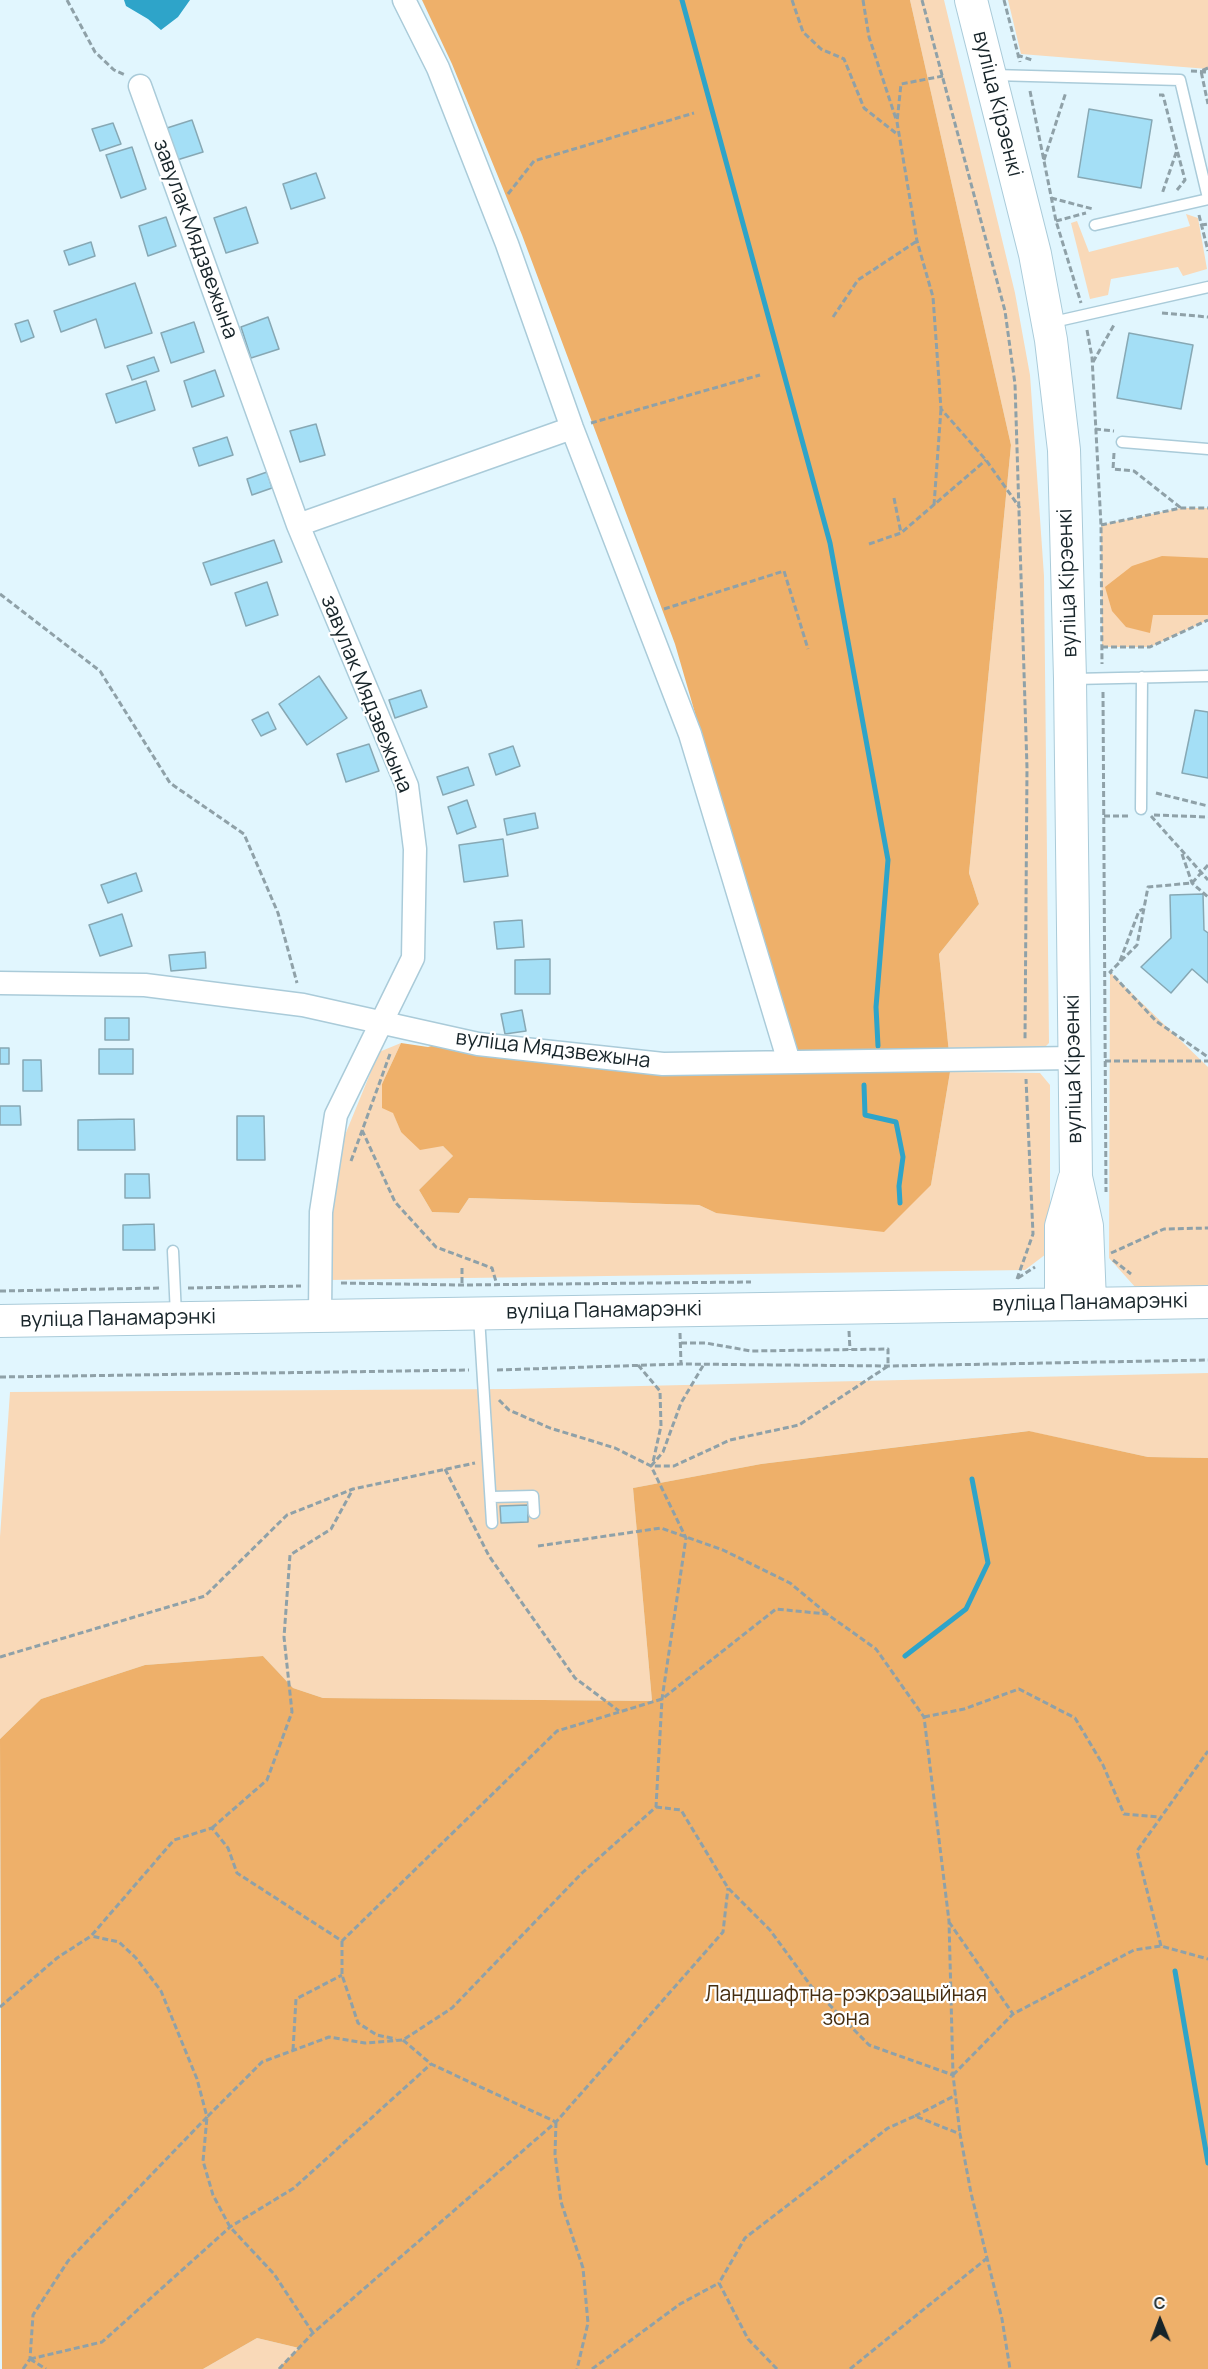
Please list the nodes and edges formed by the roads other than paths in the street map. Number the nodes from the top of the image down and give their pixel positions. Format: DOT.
graph roads {
  1 [pos="404,0"];
  2 [pos="971,0"];
  3 [pos="989,74"];
  4 [pos="140,86"];
  5 [pos="1208,198"];
  6 [pos="1095,225"];
  7 [pos="1208,287"];
  8 [pos="1049,323"];
  9 [pos="572,428"];
  10 [pos="1117,444"];
  11 [pos="1208,449"];
  12 [pos="298,525"];
  13 [pos="1208,676"];
  14 [pos="1142,677"];
  15 [pos="1070,680"];
  16 [pos="1140,812"];
  17 [pos="0,983"];
  18 [pos="392,1023"];
  19 [pos="1074,1058"];
  20 [pos="789,1062"];
  21 [pos="173,1251"];
  22 [pos="320,1301"];
  23 [pos="1208,1302"];
  24 [pos="1076,1303"];
  25 [pos="478,1314"];
  26 [pos="176,1318"];
  27 [pos="0,1321"];
  28 [pos="490,1497"];
  29 [pos="534,1513"];
  30 [pos="492,1523"];
  1 -- 9 [label="street"];
  2 -- 3 [label="street, вуліца Кірэенкі"];
  3 -- 5 [label="lane"];
  3 -- 8 [label="street, вуліца Кірэенкі"];
  4 -- 12 [label="street, завулак Мядзвежына"];
  5 -- 6 [label="lane"];
  7 -- 8 [label="lane"];
  8 -- 15 [label="street, вуліца Кірэенкі"];
  9 -- 12 [label="street"];
  9 -- 20 [label="street"];
  10 -- 11 [label="lane"];
  12 -- 18 [label="street, завулак Мядзвежына"];
  13 -- 14 [label="lane"];
  14 -- 15 [label="lane"];
  14 -- 16 [label="lane"];
  15 -- 19 [label="street, вуліца Кірэенкі"];
  17 -- 18 [label="street, вуліца Мядзвежына"];
  18 -- 20 [label="street, вуліца Мядзвежына"];
  18 -- 22 [label="street, завулак Мядзвежына"];
  19 -- 20 [label="street, вуліца Мядзвежына"];
  19 -- 24 [label="street, вуліца Кірэенкі"];
  21 -- 26 [label="lane"];
  22 -- 25 [label="street, вуліца Панамарэнкі"];
  22 -- 26 [label="street, вуліца Панамарэнкі"];
  23 -- 24 [label="street, вуліца Панамарэнкі"];
  24 -- 25 [label="street, вуліца Панамарэнкі"];
  25 -- 28 [label="lane"];
  26 -- 27 [label="street, вуліца Панамарэнкі"];
  28 -- 29 [label="lane"];
  28 -- 30 [label="lane"];
}
